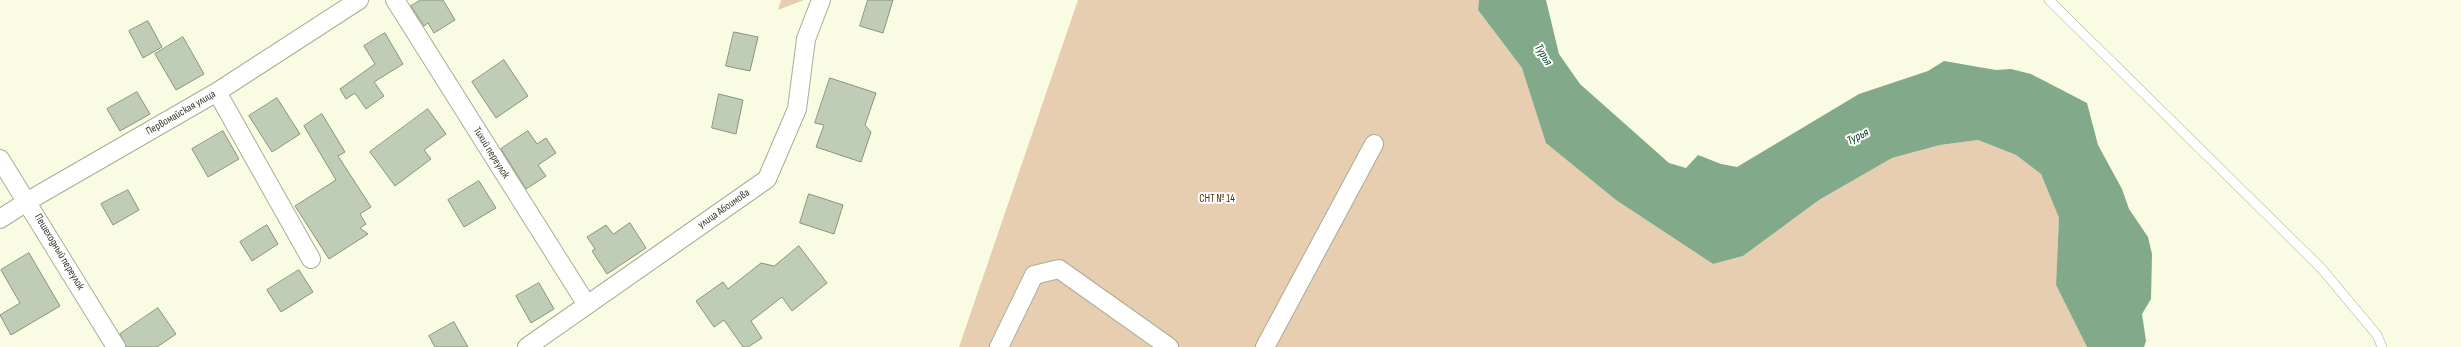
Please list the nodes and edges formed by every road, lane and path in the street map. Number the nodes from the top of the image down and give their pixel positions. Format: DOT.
graph roads {
  1 [pos="359,0"];
  2 [pos="395,0"];
  3 [pos="821,0"];
  4 [pos="2049,0"];
  5 [pos="217,92"];
  6 [pos="1374,144"];
  7 [pos="0,159"];
  8 [pos="28,201"];
  9 [pos="0,219"];
  10 [pos="311,259"];
  11 [pos="587,305"];
  12 [pos="116,347"];
  13 [pos="527,347"];
  14 [pos="998,347"];
  15 [pos="1169,347"];
  16 [pos="1265,347"];
  17 [pos="2382,347"];
  1 -- 5 [label="street, Первомайская улица"];
  2 -- 11 [label="street, Тихий переулок"];
  3 -- 11 [label="street, улица Абоимова"];
  4 -- 17 [label="lane"];
  5 -- 8 [label="street, Первомайская улица"];
  5 -- 10 [label="street"];
  6 -- 16 [label="street"];
  7 -- 8 [label="street, Пешеходный переулок"];
  8 -- 9 [label="street, Первомайская улица"];
  8 -- 12 [label="street, Пешеходный переулок"];
  11 -- 13 [label="street, улица Абоимова"];
  14 -- 15 [label="street"];
}
